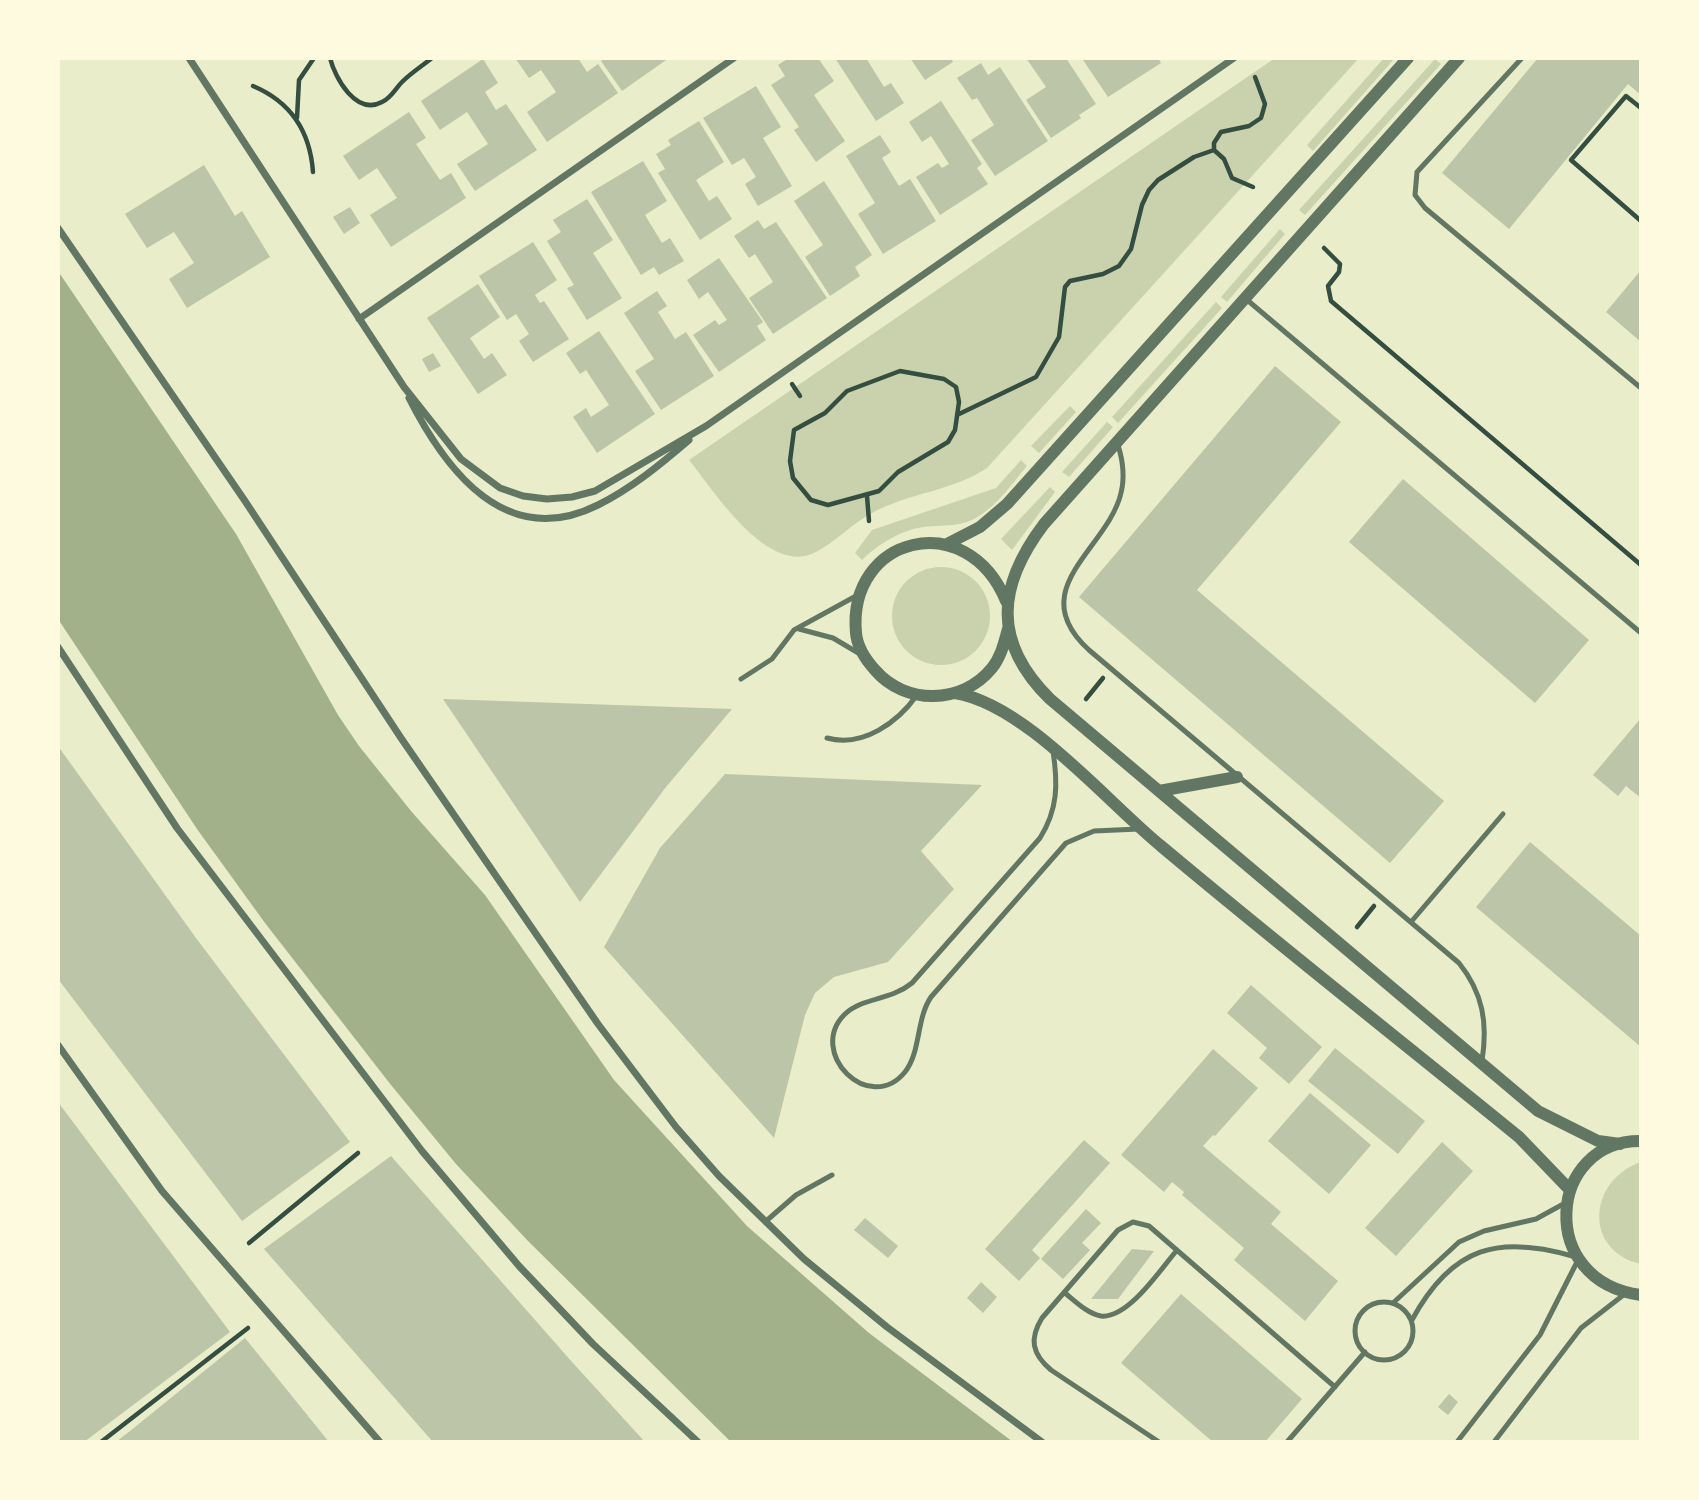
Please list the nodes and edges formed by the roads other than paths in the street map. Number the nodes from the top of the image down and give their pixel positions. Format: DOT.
graph roads {
  1 [pos="188,58"];
  2 [pos="734,58"];
  3 [pos="1234,58"];
  4 [pos="1408,58"];
  5 [pos="1459,58"];
  6 [pos="1522,58"];
  7 [pos="58,228"];
  8 [pos="1243,298"];
  9 [pos="359,319"];
  10 [pos="404,387"];
  11 [pos="1641,388"];
  12 [pos="706,426"];
  13 [pos="1117,441"];
  14 [pos="947,544"];
  15 [pos="859,594"];
  16 [pos="1006,602"];
  17 [pos="1008,628"];
  18 [pos="799,629"];
  19 [pos="1641,633"];
  20 [pos="58,647"];
  21 [pos="865,657"];
  22 [pos="741,678"];
  23 [pos="955,693"];
  24 [pos="917,695"];
  25 [pos="827,738"];
  26 [pos="1054,751"];
  27 [pos="1237,777"];
  28 [pos="1159,791"];
  29 [pos="1503,814"];
  30 [pos="1141,829"];
  31 [pos="1411,922"];
  32 [pos="58,1045"];
  33 [pos="1482,1064"];
  34 [pos="1641,1141"];
  35 [pos="1620,1144"];
  36 [pos="832,1175"];
  37 [pos="1569,1196"];
  38 [pos="765,1223"];
  39 [pos="1177,1250"];
  40 [pos="1577,1258"];
  41 [pos="1065,1293"];
  42 [pos="1626,1293"];
  43 [pos="1641,1295"];
  44 [pos="1393,1303"];
  45 [pos="1412,1320"];
  46 [pos="1364,1352"];
  47 [pos="1335,1387"];
  48 [pos="380,1442"];
  49 [pos="698,1442"];
  50 [pos="1042,1442"];
  51 [pos="1159,1442"];
  52 [pos="1287,1442"];
  53 [pos="1457,1442"];
  54 [pos="1494,1442"];
  1 -- 9 [label="street"];
  2 -- 9 [label="street"];
  3 -- 12 [label="street"];
  4 -- 14 [label="street"];
  5 -- 8 [label="street"];
  6 -- 11 [label="lane"];
  7 -- 38 [label="street"];
  8 -- 13 [label="street"];
  8 -- 19 [label="lane"];
  9 -- 10 [label="street"];
  10 -- 12 [label="street"];
  10 -- 12 [label="street"];
  13 -- 16 [label="street"];
  13 -- 27 [label="lane"];
  14 -- 15 [label="street"];
  14 -- 16 [label="street"];
  15 -- 18 [label="lane"];
  15 -- 21 [label="street"];
  16 -- 17 [label="street"];
  17 -- 23 [label="street"];
  17 -- 28 [label="street"];
  18 -- 21 [label="lane"];
  18 -- 22 [label="lane"];
  20 -- 49 [label="street"];
  21 -- 24 [label="street"];
  23 -- 24 [label="street"];
  23 -- 26 [label="street"];
  24 -- 25 [label="lane"];
  26 -- 30 [label="street"];
  26 -- 30 [label="lane"];
  27 -- 28 [label="street"];
  27 -- 31 [label="lane"];
  28 -- 33 [label="street"];
  29 -- 31 [label="lane"];
  30 -- 37 [label="street"];
  31 -- 33 [label="lane"];
  32 -- 48 [label="street"];
  33 -- 35 [label="street"];
  34 -- 35 [label="street"];
  35 -- 37 [label="street"];
  36 -- 38 [label="lane"];
  37 -- 40 [label="street"];
  37 -- 44 [label="lane"];
  38 -- 50 [label="street"];
  39 -- 41 [label="lane"];
  39 -- 41 [label="lane"];
  39 -- 47 [label="lane"];
  40 -- 42 [label="street"];
  40 -- 45 [label="lane"];
  40 -- 53 [label="lane"];
  41 -- 51 [label="lane"];
  42 -- 43 [label="street"];
  42 -- 54 [label="lane"];
  44 -- 45 [label="lane"];
  44 -- 46 [label="lane"];
  45 -- 46 [label="lane"];
  46 -- 47 [label="lane"];
  47 -- 52 [label="lane"];
}
